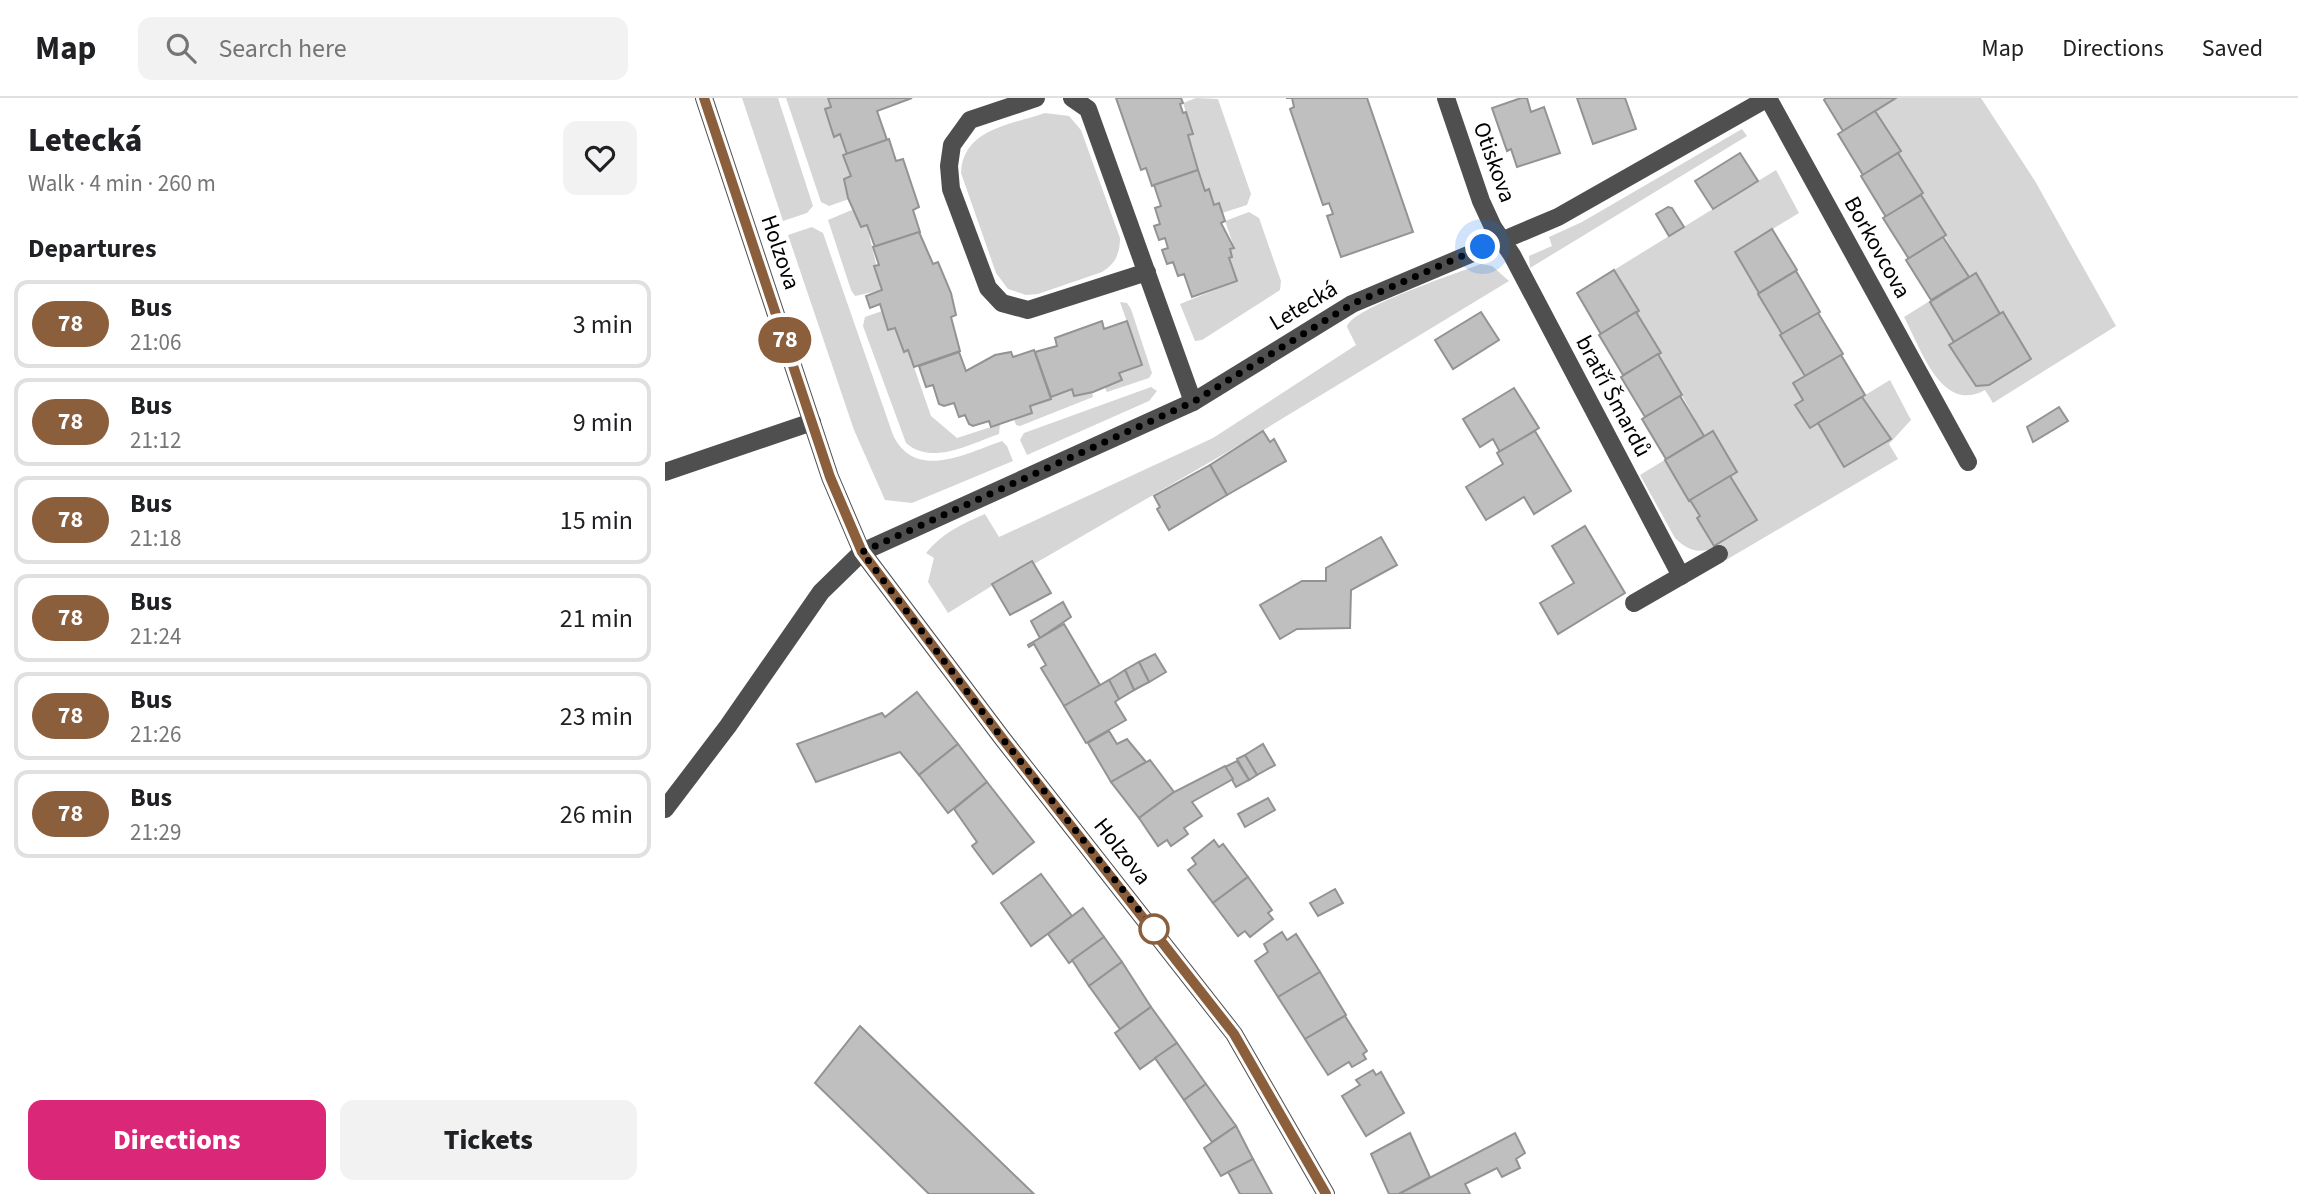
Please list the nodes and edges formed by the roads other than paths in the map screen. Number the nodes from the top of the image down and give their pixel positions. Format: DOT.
graph roads {
  1 [pos="703,98"];
  2 [pos="1036,98"];
  3 [pos="1072,98"];
  4 [pos="1446,98"];
  5 [pos="1768,98"];
  6 [pos="1501,240"];
  7 [pos="1147,272"];
  8 [pos="1193,402"];
  9 [pos="812,422"];
  10 [pos="1968,462"];
  11 [pos="665,472"];
  12 [pos="862,552"];
  13 [pos="1719,554"];
  14 [pos="1681,576"];
  15 [pos="1634,603"];
  16 [pos="665,809"];
  17 [pos="1326,1194"];
  1 -- 9 [label="street, Holzova"];
  2 -- 7 [label="street"];
  3 -- 7 [label="street"];
  4 -- 6 [label="street, Otiskova"];
  5 -- 6 [label="street, Letecká"];
  5 -- 10 [label="street, Borkovcova"];
  6 -- 8 [label="street, Letecká"];
  6 -- 14 [label="street, bratří Šmardů"];
  7 -- 8 [label="street"];
  8 -- 12 [label="street, Letecká"];
  9 -- 11 [label="street"];
  9 -- 12 [label="street, Holzova"];
  12 -- 16 [label="street"];
  12 -- 17 [label="street, Holzova"];
  13 -- 14 [label="street"];
  14 -- 15 [label="street"];
}
